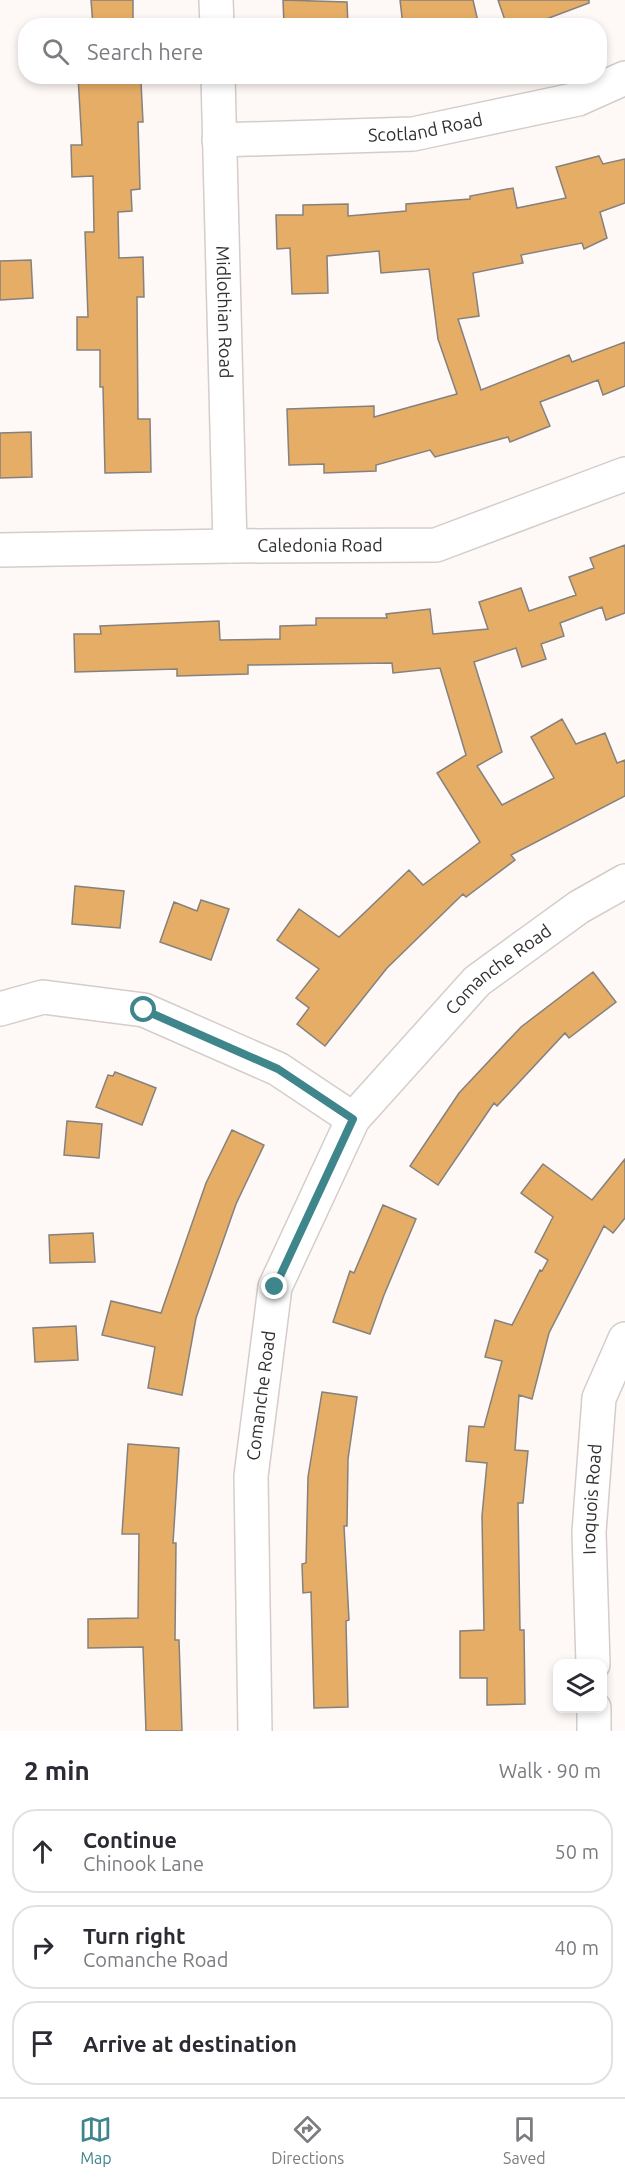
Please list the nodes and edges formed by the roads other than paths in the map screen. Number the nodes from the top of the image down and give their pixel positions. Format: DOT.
graph roads {
  1 [pos="216,0"];
  2 [pos="216,18"];
  3 [pos="625,78"];
  4 [pos="218,84"];
  5 [pos="219,140"];
  6 [pos="625,474"];
  7 [pos="230,546"];
  8 [pos="0,550"];
  9 [pos="625,881"];
  10 [pos="0,1009"];
  11 [pos="353,1119"];
  12 [pos="625,1339"];
  13 [pos="593,1659"];
  14 [pos="594,1713"];
  15 [pos="255,1731"];
  16 [pos="594,1731"];
  1 -- 2 [label="street"];
  3 -- 5 [label="street, Scotland Road"];
  4 -- 5 [label="street, Midlothian Road"];
  5 -- 7 [label="street, Midlothian Road"];
  6 -- 7 [label="street, Caledonia Road"];
  7 -- 8 [label="street, Caledonia Road"];
  9 -- 11 [label="street, Comanche Road"];
  10 -- 11 [label="street"];
  11 -- 15 [label="street, Comanche Road"];
  12 -- 13 [label="street, Iroquois Road"];
  14 -- 16 [label="street"];
}
